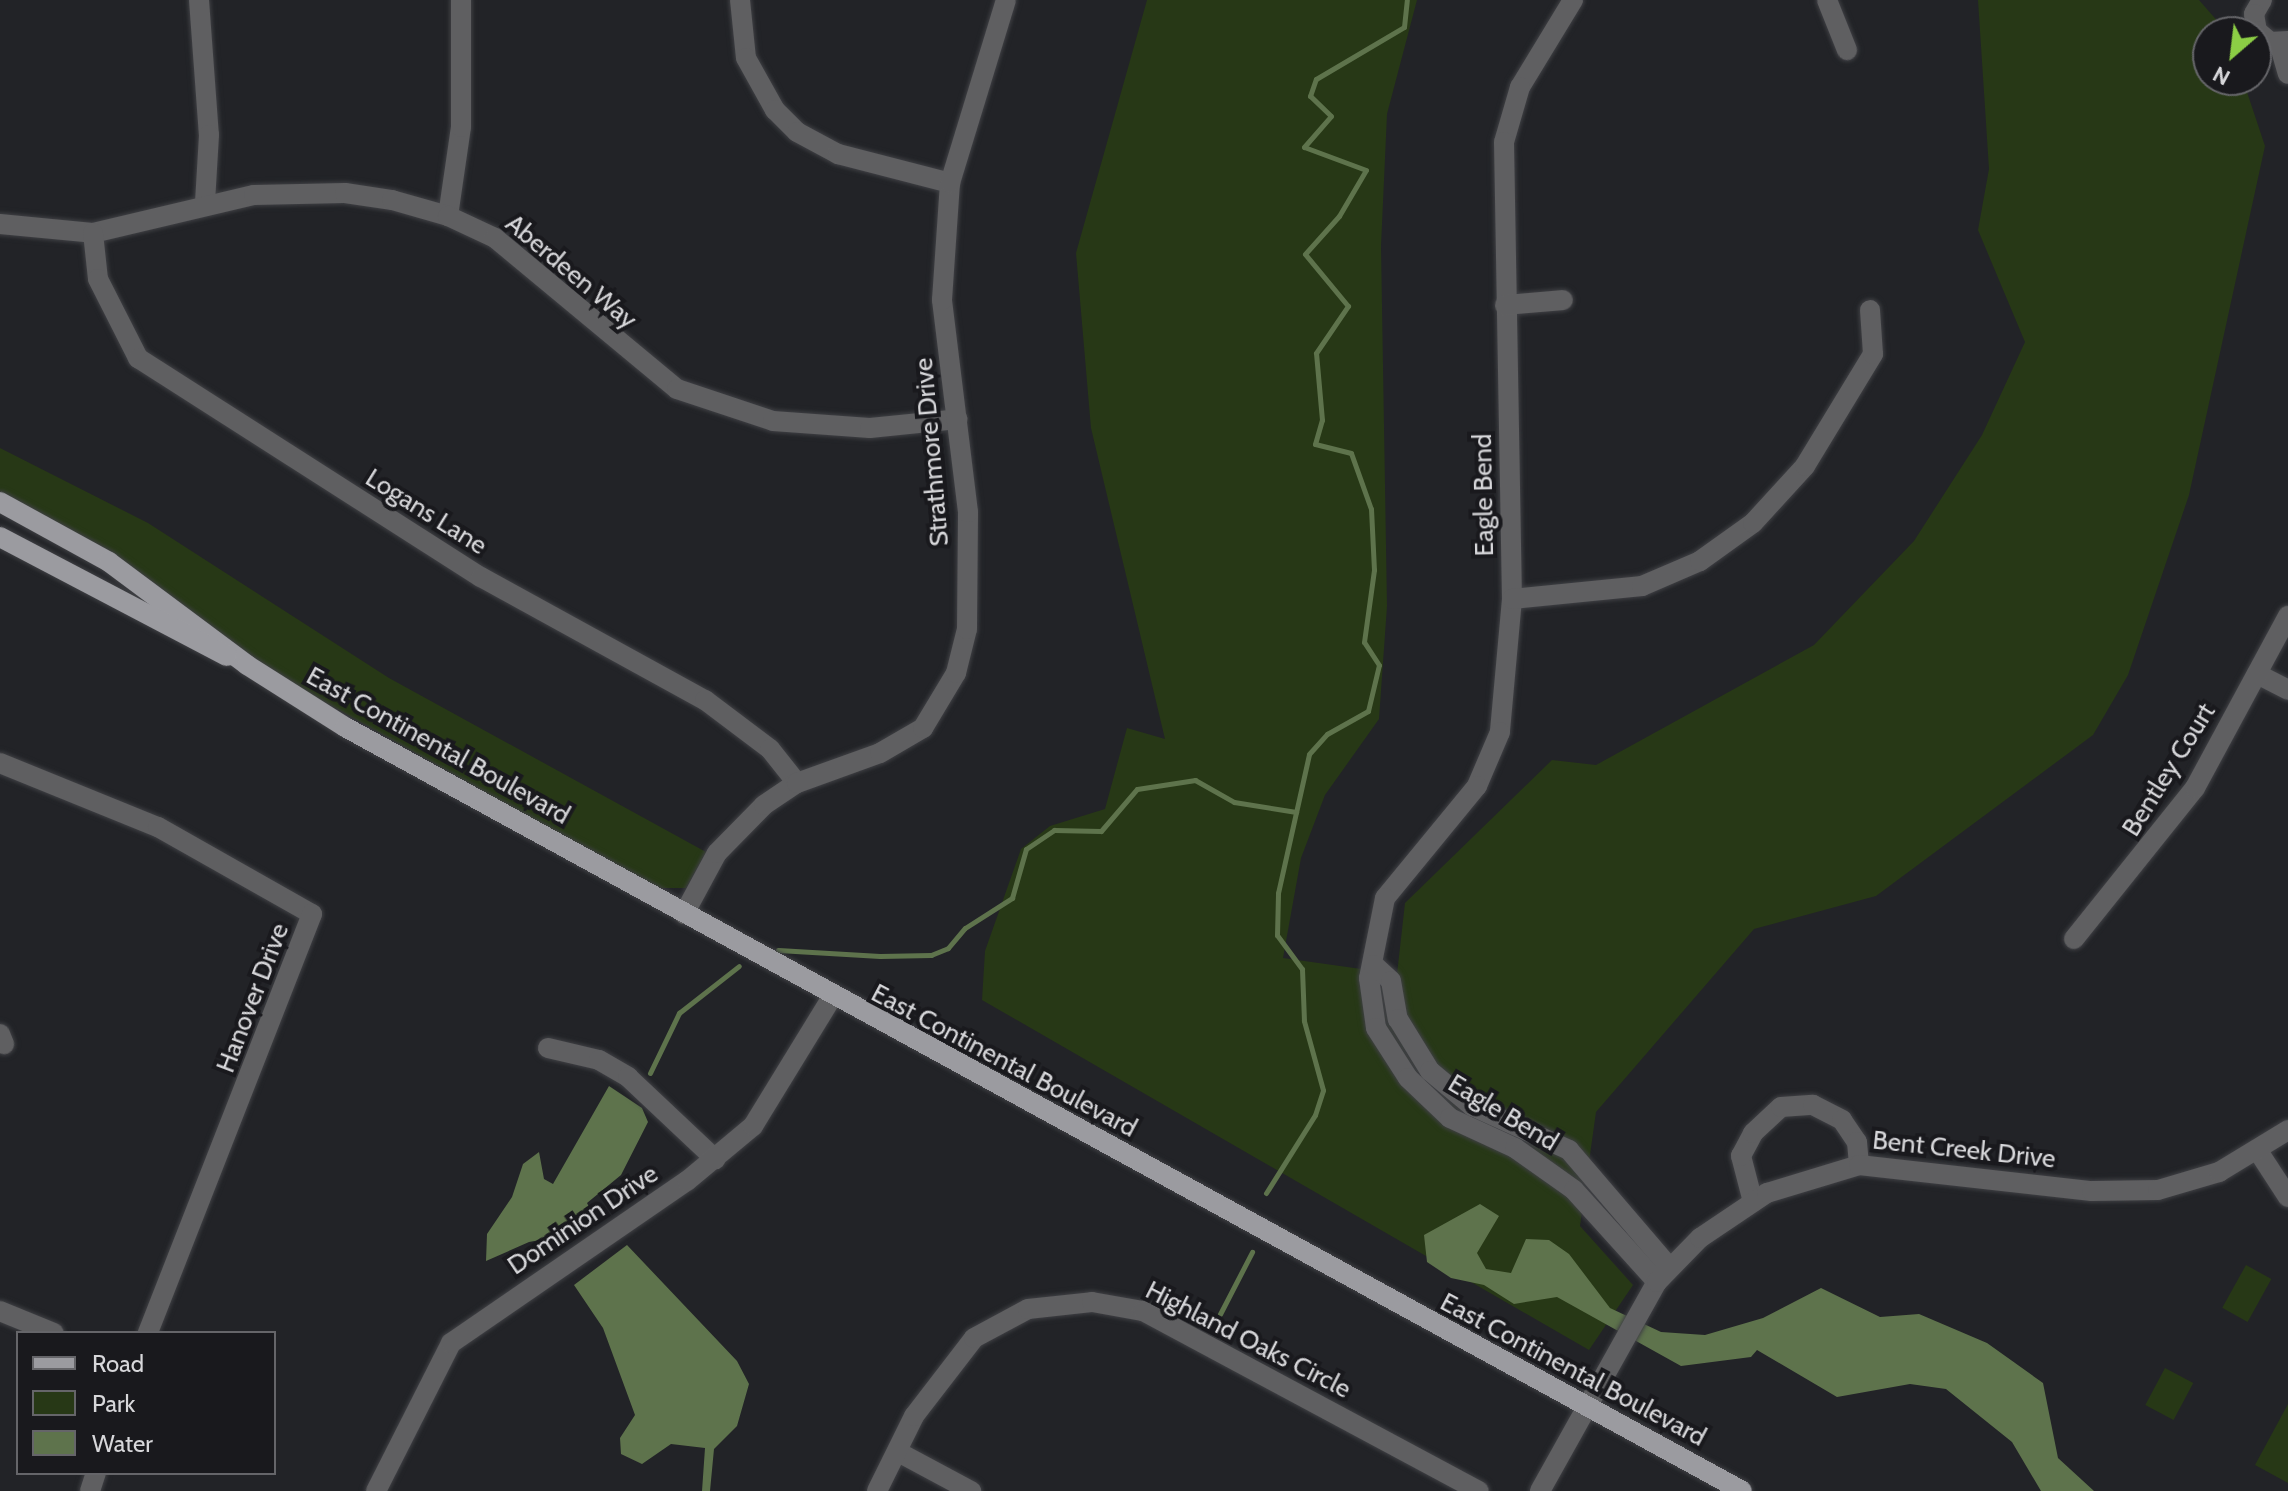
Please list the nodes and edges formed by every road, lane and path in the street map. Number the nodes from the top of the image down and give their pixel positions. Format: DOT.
graph roads {
  1 [pos="199,0"];
  2 [pos="461,0"];
  3 [pos="740,0"];
  4 [pos="1006,0"];
  5 [pos="1573,0"];
  6 [pos="1827,0"];
  7 [pos="2262,0"];
  8 [pos="2283,42"];
  9 [pos="1847,50"];
  10 [pos="2288,74"];
  11 [pos="950,183"];
  12 [pos="205,203"];
  13 [pos="448,216"];
  14 [pos="0,224"];
  15 [pos="93,233"];
  16 [pos="1563,300"];
  17 [pos="1505,305"];
  18 [pos="1870,310"];
  19 [pos="958,419"];
  20 [pos="0,502"];
  21 [pos="0,537"];
  22 [pos="1512,599"];
  23 [pos="2288,616"];
  24 [pos="247,665"];
  25 [pos="2257,674"];
  26 [pos="2288,690"];
  27 [pos="0,763"];
  28 [pos="797,783"];
  29 [pos="684,914"];
  30 [pos="2074,939"];
  31 [pos="1374,965"];
  32 [pos="832,997"];
  33 [pos="548,1048"];
  34 [pos="2288,1130"];
  35 [pos="2258,1151"];
  36 [pos="715,1159"];
  37 [pos="1859,1165"];
  38 [pos="2288,1197"];
  39 [pos="1753,1202"];
  40 [pos="1664,1275"];
  41 [pos="0,1311"];
  42 [pos="49,1331"];
  43 [pos="149,1331"];
  44 [pos="1586,1408"];
  45 [pos="900,1453"];
  46 [pos="376,1491"];
  47 [pos="877,1491"];
  48 [pos="971,1491"];
  49 [pos="1479,1491"];
  50 [pos="1540,1491"];
  51 [pos="1742,1491"];
  1 -- 12 [label="street"];
  2 -- 13 [label="street"];
  3 -- 11 [label="street"];
  4 -- 11 [label="street, Strathmore Drive"];
  5 -- 17 [label="street, Eagle Bend"];
  6 -- 9 [label="street"];
  7 -- 8 [label="street"];
  8 -- 10 [label="street"];
  11 -- 19 [label="street, Strathmore Drive"];
  12 -- 13 [label="street, Aberdeen Way"];
  12 -- 15 [label="street, Aberdeen Way"];
  13 -- 19 [label="street, Aberdeen Way"];
  14 -- 15 [label="street, Aberdeen Way"];
  15 -- 28 [label="street, Logans Lane"];
  16 -- 17 [label="street"];
  17 -- 22 [label="street, Eagle Bend"];
  18 -- 22 [label="street"];
  19 -- 28 [label="street, Strathmore Drive"];
  20 -- 24 [label="main road, East Continental Boulevard"];
  21 -- 24 [label="main road, East Continental Boulevard"];
  22 -- 31 [label="street, Eagle Bend"];
  23 -- 25 [label="street, Bentley Court"];
  24 -- 29 [label="main road, East Continental Boulevard"];
  25 -- 26 [label="street"];
  25 -- 30 [label="street, Bentley Court"];
  27 -- 43 [label="street, Hanover Drive"];
  28 -- 29 [label="street, Strathmore Drive"];
  29 -- 32 [label="main road, East Continental Boulevard"];
  31 -- 40 [label="street, Eagle Bend"];
  31 -- 40 [label="street, Eagle Bend"];
  32 -- 36 [label="street, Dominion Drive"];
  32 -- 44 [label="main road, East Continental Boulevard"];
  33 -- 36 [label="street"];
  34 -- 35 [label="street, Bent Creek Drive"];
  35 -- 37 [label="street, Bent Creek Drive"];
  35 -- 38 [label="street"];
  36 -- 46 [label="street, Dominion Drive"];
  37 -- 39 [label="street, Bent Creek Drive"];
  37 -- 39 [label="street"];
  39 -- 40 [label="street, Bent Creek Drive"];
  40 -- 44 [label="street, Bent Creek Drive"];
  41 -- 42 [label="street"];
  44 -- 50 [label="street, Bent Creek Drive"];
  44 -- 51 [label="main road, East Continental Boulevard"];
  45 -- 47 [label="street, Highland Oaks Circle"];
  45 -- 48 [label="street"];
  45 -- 49 [label="street, Highland Oaks Circle"];
}
